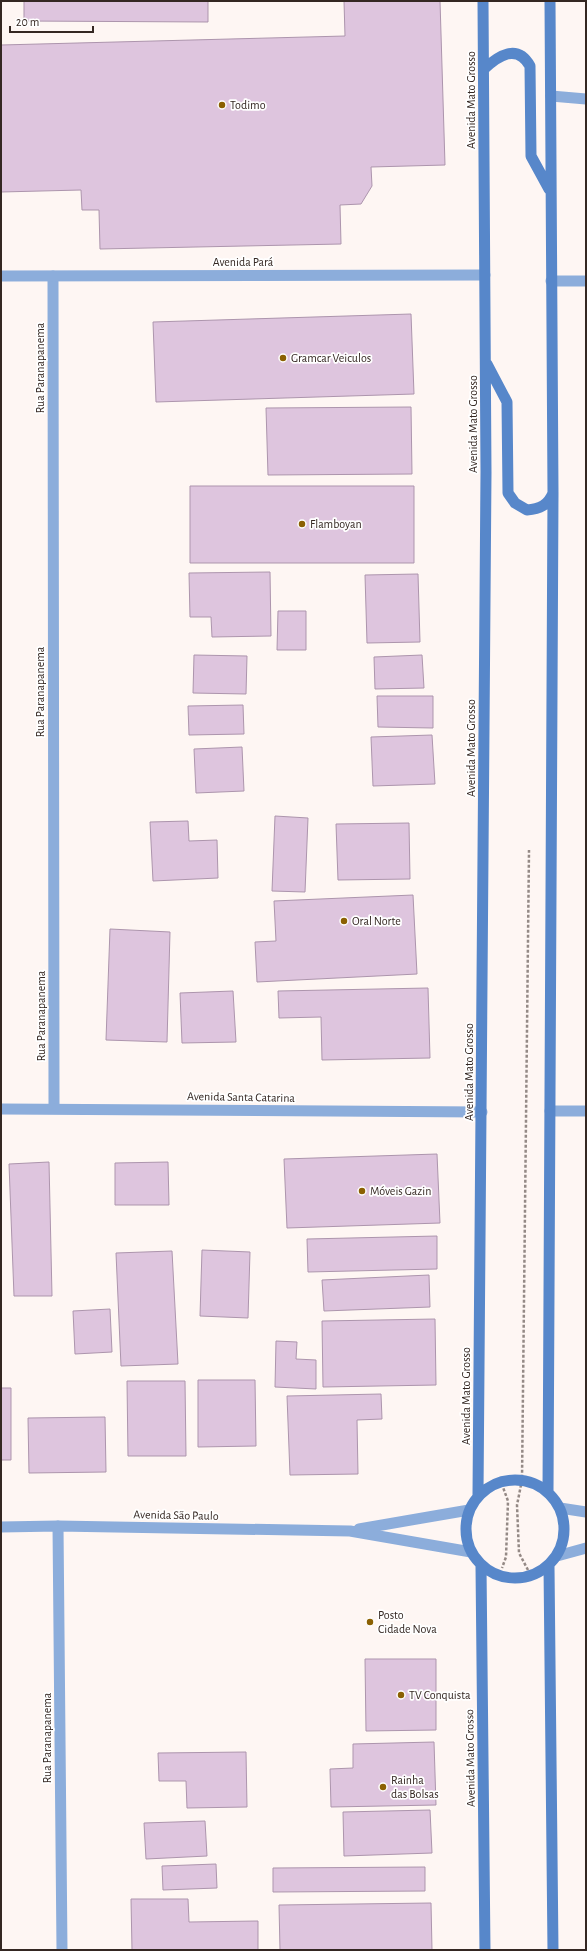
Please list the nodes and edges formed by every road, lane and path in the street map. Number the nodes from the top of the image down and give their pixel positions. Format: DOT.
graph roads {
  1 [pos="483,1"];
  2 [pos="550,1"];
  3 [pos="484,69"];
  4 [pos="551,96"];
  5 [pos="586,98"];
  6 [pos="550,191"];
  7 [pos="485,275"];
  8 [pos="1,276"];
  9 [pos="53,276"];
  10 [pos="551,281"];
  11 [pos="586,281"];
  12 [pos="486,362"];
  13 [pos="553,493"];
  14 [pos="54,1108"];
  15 [pos="1,1109"];
  16 [pos="586,1110"];
  17 [pos="550,1111"];
  18 [pos="482,1112"];
  19 [pos="548,1492"];
  20 [pos="478,1495"];
  21 [pos="560,1508"];
  22 [pos="469,1510"];
  23 [pos="586,1512"];
  24 [pos="58,1526"];
  25 [pos="1,1527"];
  26 [pos="350,1531"];
  27 [pos="586,1548"];
  28 [pos="471,1552"];
  29 [pos="557,1556"];
  30 [pos="481,1566"];
  31 [pos="548,1566"];
  32 [pos="62,1950"];
  33 [pos="485,1950"];
  34 [pos="553,1950"];
  1 -- 3 [label="main road, Avenida Mato Grosso"];
  2 -- 4 [label="main road"];
  3 -- 6 [label="main road"];
  3 -- 7 [label="main road, Avenida Mato Grosso"];
  4 -- 5 [label="street"];
  4 -- 6 [label="main road"];
  6 -- 10 [label="main road"];
  7 -- 9 [label="street, Avenida Pará"];
  7 -- 12 [label="main road, Avenida Mato Grosso"];
  8 -- 9 [label="street, Avenida Pará"];
  9 -- 14 [label="street, Rua Paranapanema"];
  10 -- 11 [label="street"];
  10 -- 13 [label="main road"];
  12 -- 13 [label="main road"];
  12 -- 18 [label="main road, Avenida Mato Grosso"];
  13 -- 17 [label="main road"];
  14 -- 15 [label="street, Avenida Santa Catarina"];
  14 -- 18 [label="street, Avenida Santa Catarina"];
  16 -- 17 [label="street"];
  17 -- 19 [label="main road"];
  18 -- 20 [label="main road, Avenida Mato Grosso"];
  19 -- 20 [label="main road"];
  19 -- 21 [label="main road"];
  20 -- 22 [label="main road"];
  21 -- 23 [label="street"];
  21 -- 29 [label="main road"];
  22 -- 26 [label="street, Avenida São Paulo"];
  22 -- 28 [label="main road"];
  24 -- 25 [label="street, Avenida São Paulo"];
  24 -- 26 [label="street, Avenida São Paulo"];
  24 -- 32 [label="street, Rua Paranapanema"];
  26 -- 28 [label="street, Avenida São Paulo"];
  27 -- 29 [label="street"];
  28 -- 30 [label="main road"];
  29 -- 31 [label="main road"];
  30 -- 31 [label="main road"];
  30 -- 33 [label="main road, Avenida Mato Grosso"];
  31 -- 34 [label="main road"];
}
